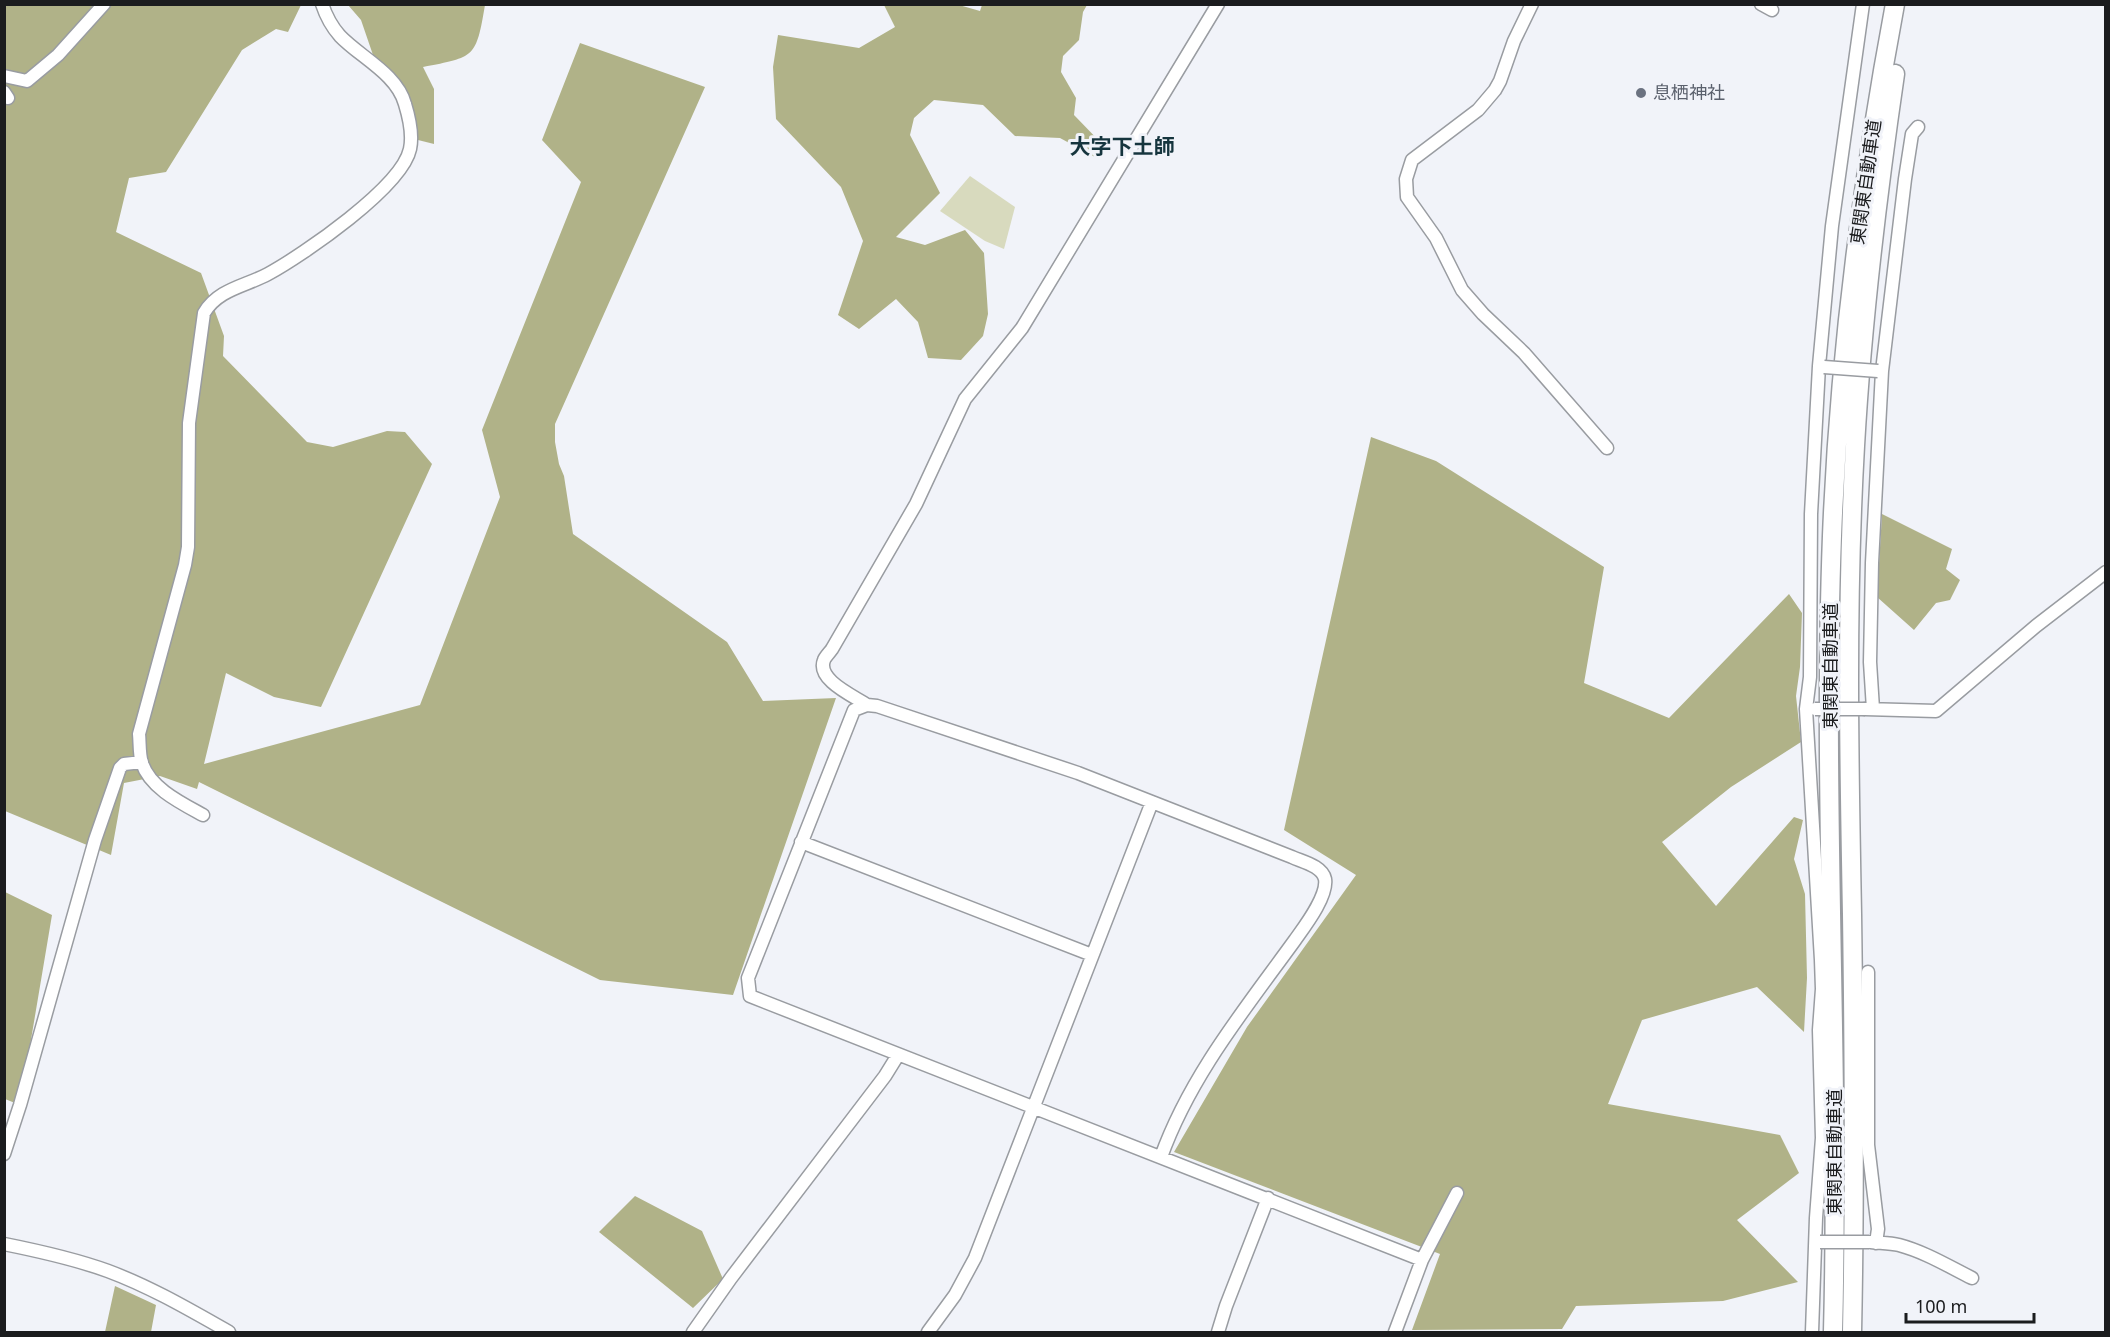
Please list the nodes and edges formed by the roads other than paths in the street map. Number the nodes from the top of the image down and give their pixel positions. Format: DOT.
graph roads {
  1 [pos="104,4"];
  2 [pos="322,4"];
  3 [pos="1218,4"];
  4 [pos="1532,4"];
  5 [pos="1863,4"];
  6 [pos="1895,4"];
  7 [pos="1906,4"];
  8 [pos="4,76"];
  9 [pos="1918,127"];
  10 [pos="1822,366"];
  11 [pos="1880,371"];
  12 [pos="1607,448"];
  13 [pos="2106,572"];
  14 [pos="867,705"];
  15 [pos="1811,709"];
  16 [pos="1869,709"];
  17 [pos="142,762"];
  18 [pos="1152,802"];
  19 [pos="202,816"];
  20 [pos="801,842"];
  21 [pos="1092,956"];
  22 [pos="1868,972"];
  23 [pos="898,1055"];
  24 [pos="1033,1108"];
  25 [pos="4,1154"];
  26 [pos="1161,1157"];
  27 [pos="1457,1192"];
  28 [pos="1268,1198"];
  29 [pos="1817,1242"];
  30 [pos="1873,1242"];
  31 [pos="4,1244"];
  32 [pos="1422,1260"];
  33 [pos="1972,1278"];
  34 [pos="931,1331"];
  35 [pos="229,1332"];
  36 [pos="693,1332"];
  37 [pos="1218,1332"];
  38 [pos="1395,1332"];
  39 [pos="1812,1332"];
  40 [pos="1833,1332"];
  41 [pos="1852,1332"];
  1 -- 8 [label="street"];
  2 -- 17 [label="street"];
  3 -- 14 [label="street"];
  4 -- 12 [label="street"];
  5 -- 10 [label="street"];
  6 -- 40 [label="highway, 東関東自動車道"];
  7 -- 41 [label="highway, 東関東自動車道"];
  9 -- 11 [label="street"];
  10 -- 11 [label="street, bridge"];
  10 -- 15 [label="street"];
  11 -- 16 [label="street"];
  13 -- 16 [label="street"];
  14 -- 18 [label="street"];
  14 -- 20 [label="street"];
  15 -- 16 [label="street, bridge"];
  15 -- 29 [label="street"];
  17 -- 19 [label="street"];
  17 -- 25 [label="street"];
  18 -- 21 [label="street"];
  18 -- 26 [label="street"];
  20 -- 21 [label="street"];
  20 -- 23 [label="street"];
  21 -- 24 [label="street"];
  22 -- 30 [label="street"];
  23 -- 24 [label="street"];
  23 -- 36 [label="street"];
  24 -- 26 [label="street"];
  24 -- 34 [label="street"];
  26 -- 28 [label="street"];
  27 -- 32 [label="street"];
  28 -- 32 [label="street"];
  28 -- 37 [label="street"];
  29 -- 30 [label="street, bridge"];
  29 -- 39 [label="street"];
  30 -- 33 [label="street"];
  31 -- 35 [label="street"];
  32 -- 38 [label="street"];
}
